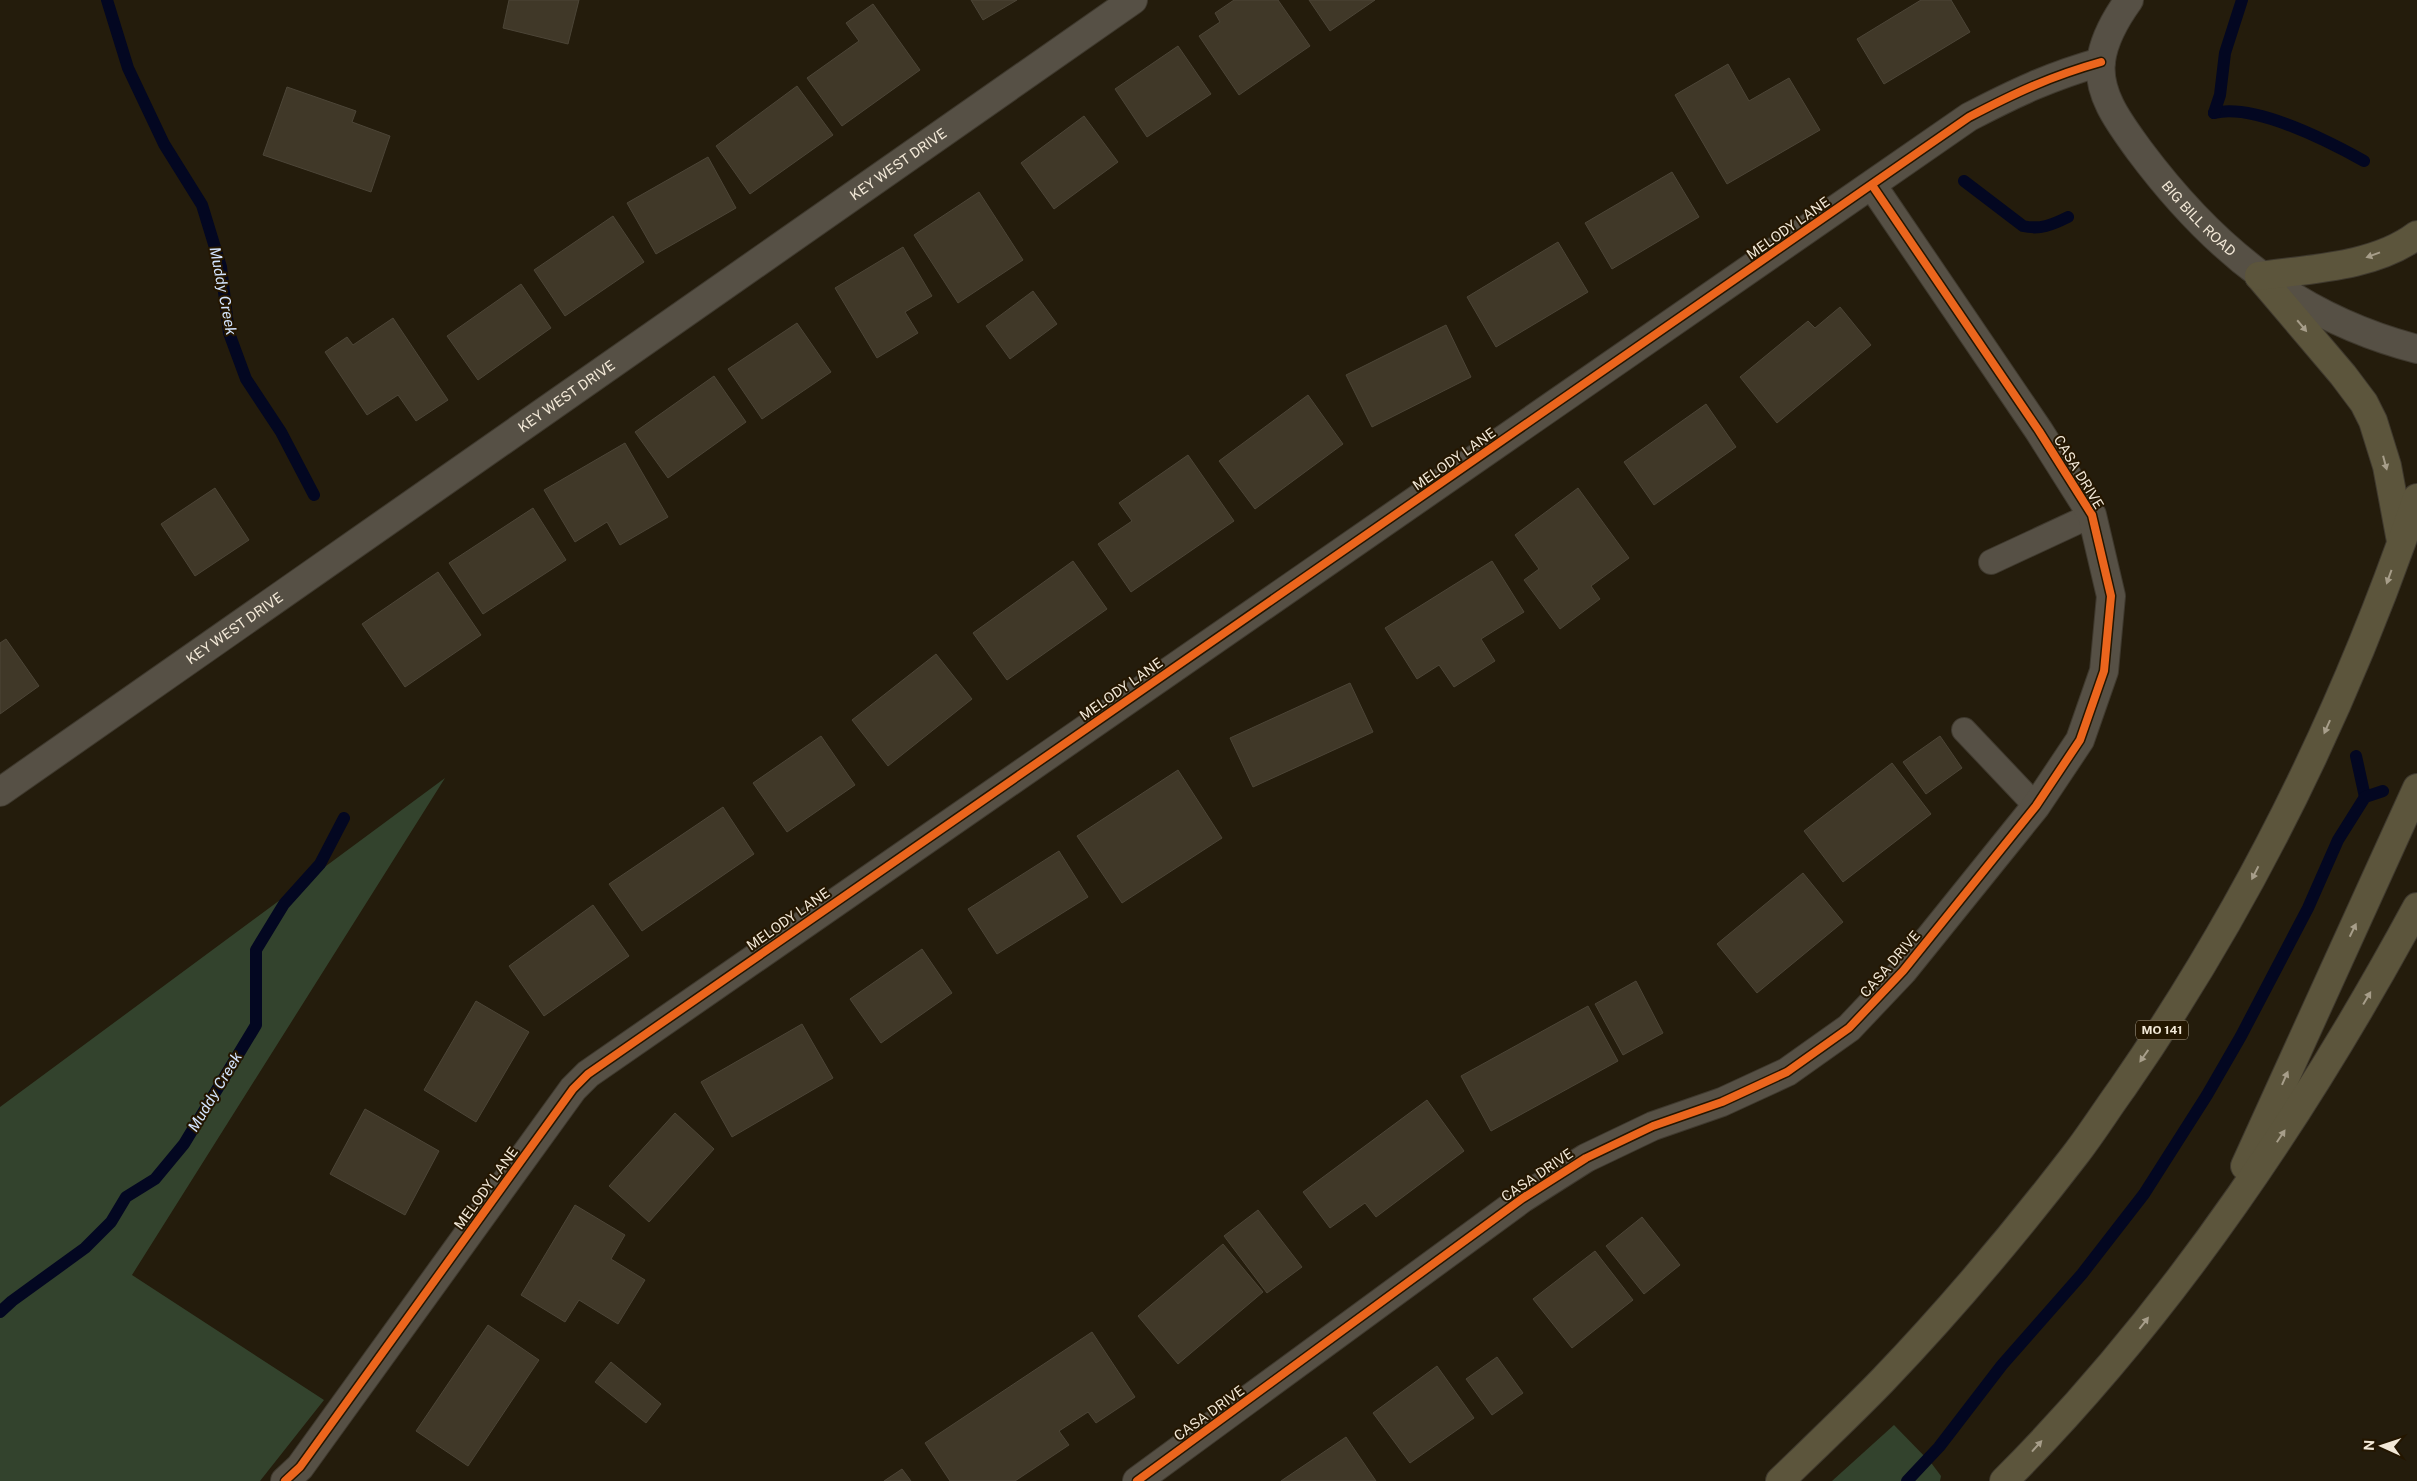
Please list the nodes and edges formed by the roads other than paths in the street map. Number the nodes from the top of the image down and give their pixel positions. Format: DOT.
graph roads {
  1 [pos="1134,0"];
  2 [pos="2129,0"];
  3 [pos="2101,62"];
  4 [pos="1872,186"];
  5 [pos="2417,235"];
  6 [pos="2259,276"];
  7 [pos="2417,349"];
  8 [pos="2417,498"];
  9 [pos="2092,515"];
  10 [pos="2402,543"];
  11 [pos="1991,562"];
  12 [pos="1964,730"];
  13 [pos="2417,788"];
  14 [pos="0,792"];
  15 [pos="2036,806"];
  16 [pos="2417,907"];
  17 [pos="2214,1234"];
  18 [pos="285,1481"];
  19 [pos="1137,1481"];
  20 [pos="1780,1481"];
  21 [pos="2004,1481"];
  1 -- 14 [label="street, KEY WEST DRIVE"];
  2 -- 3 [label="street, BIG BILL ROAD"];
  3 -- 4 [label="street, MELODY LANE"];
  3 -- 6 [label="street, BIG BILL ROAD"];
  4 -- 9 [label="street, CASA DRIVE"];
  4 -- 18 [label="street, MELODY LANE"];
  5 -- 6 [label="highway, one-way"];
  6 -- 7 [label="street, BIG BILL ROAD"];
  6 -- 10 [label="highway, one-way"];
  8 -- 10 [label="highway, MO 141"];
  9 -- 11 [label="lane"];
  9 -- 15 [label="street, CASA DRIVE"];
  10 -- 20 [label="highway, MO 141, one-way"];
  12 -- 15 [label="lane"];
  17 -- 13 [label="highway, one-way"];
  15 -- 19 [label="street, CASA DRIVE"];
  17 -- 16 [label="highway, one-way"];
  21 -- 17 [label="highway, one-way"];
}
